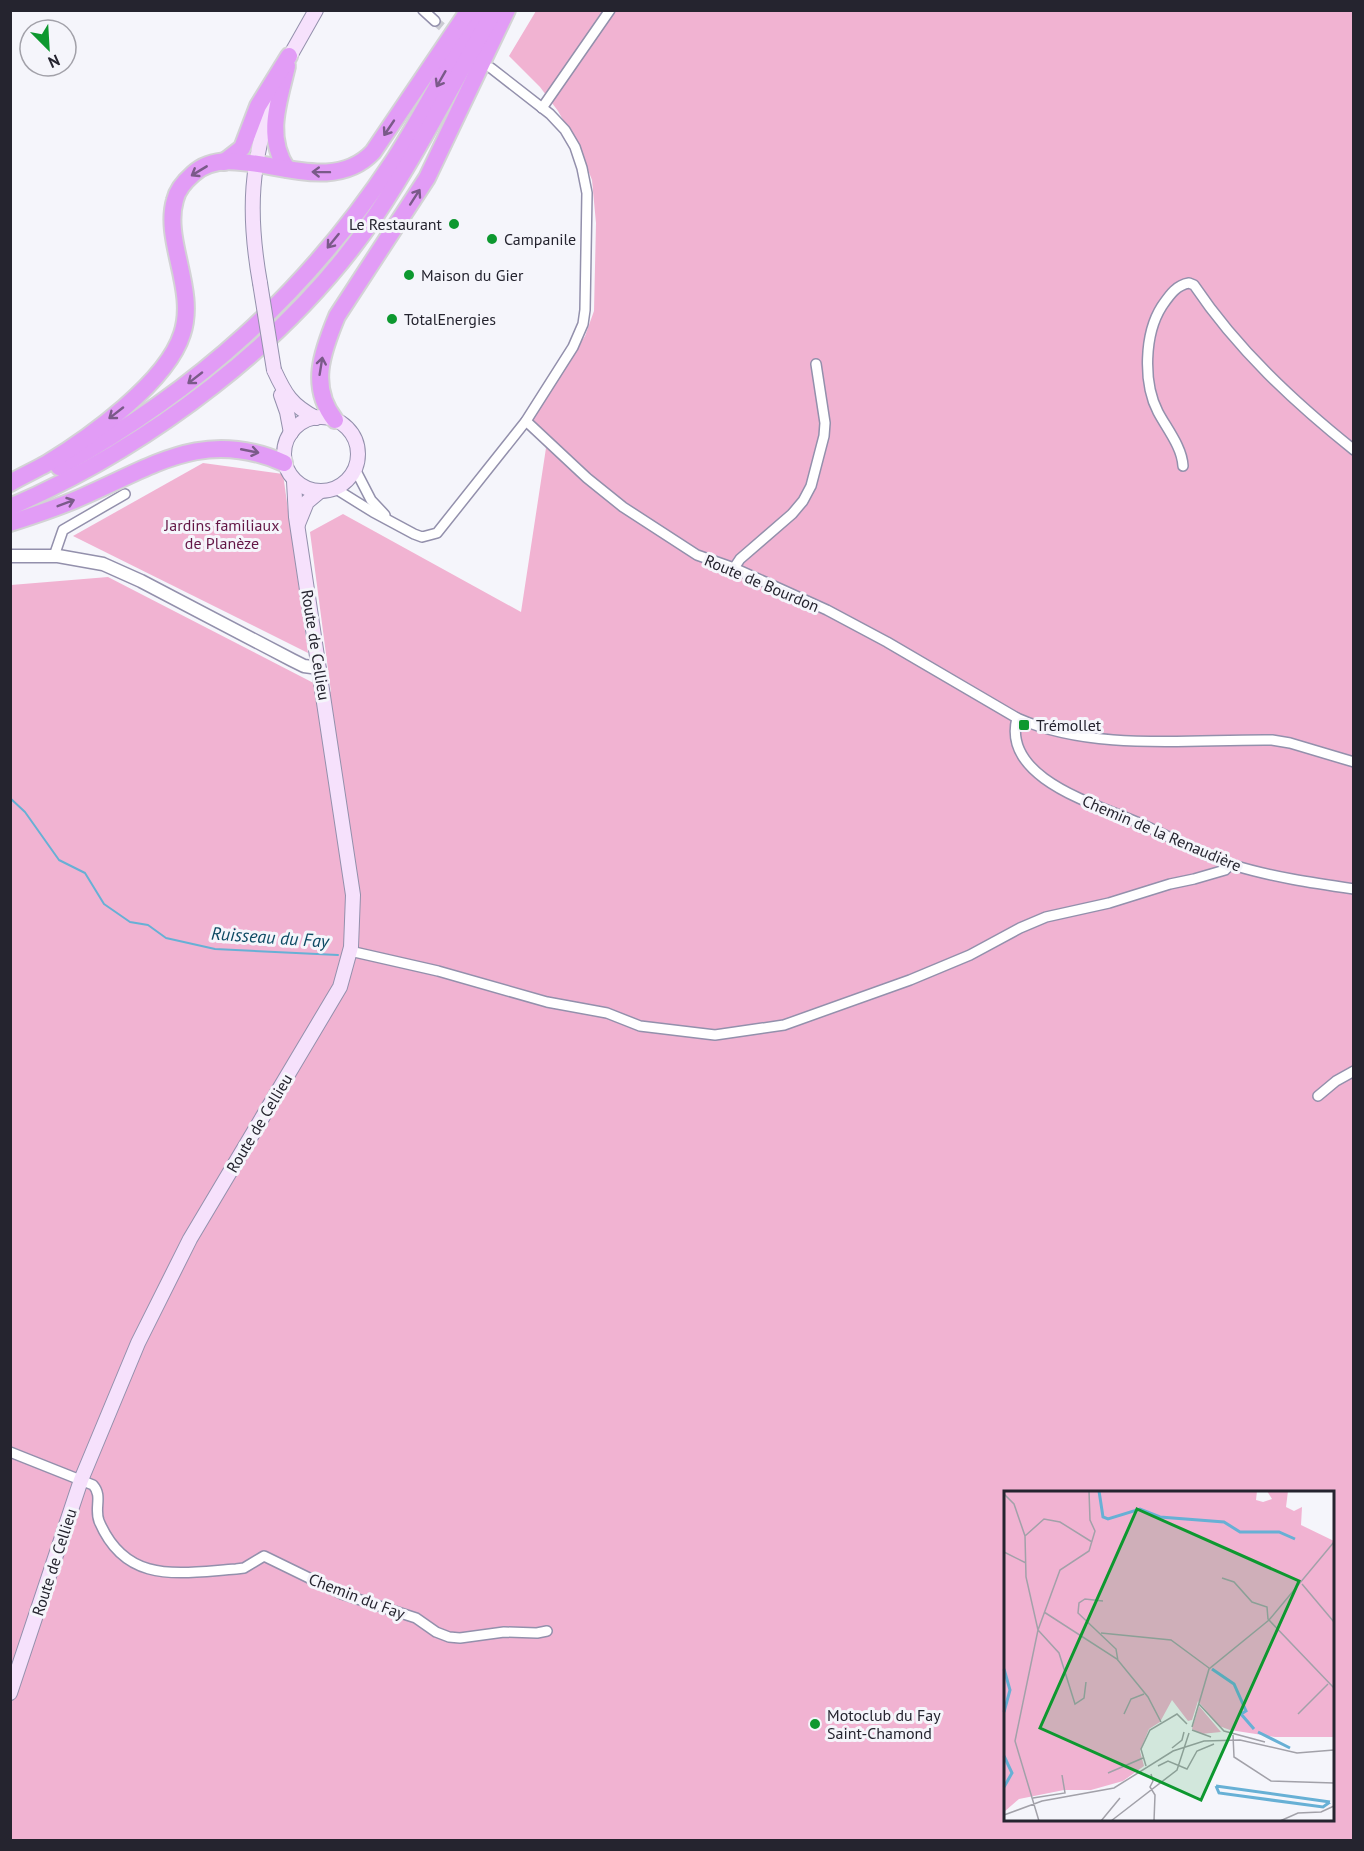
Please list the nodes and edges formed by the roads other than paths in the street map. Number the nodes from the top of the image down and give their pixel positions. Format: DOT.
graph roads {
  1 [pos="316,10"];
  2 [pos="423,10"];
  3 [pos="469,10"];
  4 [pos="481,10"];
  5 [pos="495,10"];
  6 [pos="507,10"];
  7 [pos="610,10"];
  8 [pos="435,21"];
  9 [pos="289,56"];
  10 [pos="491,68"];
  11 [pos="542,108"];
  12 [pos="224,162"];
  13 [pos="255,165"];
  14 [pos="287,169"];
  15 [pos="816,364"];
  16 [pos="274,370"];
  17 [pos="316,418"];
  18 [pos="527,418"];
  19 [pos="335,420"];
  20 [pos="291,433"];
  21 [pos="1353,450"];
  22 [pos="285,463"];
  23 [pos="1183,466"];
  24 [pos="355,469"];
  25 [pos="294,481"];
  26 [pos="10,483"];
  27 [pos="10,489"];
  28 [pos="336,489"];
  29 [pos="319,492"];
  30 [pos="125,494"];
  31 [pos="10,507"];
  32 [pos="392,520"];
  33 [pos="10,523"];
  34 [pos="298,526"];
  35 [pos="10,556"];
  36 [pos="54,556"];
  37 [pos="734,568"];
  38 [pos="319,668"];
  39 [pos="1017,718"];
  40 [pos="1353,762"];
  41 [pos="1231,864"];
  42 [pos="1353,889"];
  43 [pos="350,951"];
  44 [pos="1353,1071"];
  45 [pos="1318,1096"];
  46 [pos="10,1452"];
  47 [pos="81,1480"];
  48 [pos="547,1631"];
  49 [pos="10,1693"];
  1 -- 9 [label="main road"];
  2 -- 8 [label="street"];
  3 -- 14 [label="highway, one-way"];
  4 -- 27 [label="highway, one-way"];
  5 -- 31 [label="highway"];
  19 -- 6 [label="highway, one-way"];
  7 -- 11 [label="street"];
  9 -- 12 [label="highway"];
  9 -- 13 [label="main road"];
  9 -- 14 [label="highway"];
  10 -- 11 [label="street"];
  11 -- 18 [label="street"];
  12 -- 13 [label="highway"];
  12 -- 26 [label="highway, one-way"];
  13 -- 14 [label="highway"];
  13 -- 16 [label="main road, bridge"];
  15 -- 37 [label="street"];
  16 -- 17 [label="main road"];
  16 -- 20 [label="main road"];
  17 -- 19 [label="main road"];
  17 -- 20 [label="main road"];
  18 -- 32 [label="street"];
  18 -- 37 [label="street, Route de Bourdon"];
  19 -- 24 [label="main road"];
  20 -- 22 [label="main road"];
  21 -- 23 [label="street"];
  22 -- 25 [label="main road"];
  33 -- 22 [label="highway, one-way"];
  24 -- 28 [label="main road"];
  24 -- 32 [label="street"];
  25 -- 29 [label="main road"];
  25 -- 34 [label="main road, Route de Cellieu"];
  28 -- 29 [label="main road"];
  28 -- 32 [label="street"];
  29 -- 34 [label="main road"];
  30 -- 36 [label="street"];
  34 -- 38 [label="main road, Route de Cellieu"];
  35 -- 36 [label="street"];
  36 -- 38 [label="street"];
  37 -- 39 [label="street, Route de Bourdon"];
  38 -- 43 [label="main road, Route de Cellieu"];
  39 -- 40 [label="street, Route de Bourdon"];
  39 -- 41 [label="street, Chemin de la Renaudière"];
  41 -- 42 [label="street, Chemin de la Renaudière"];
  41 -- 43 [label="street"];
  43 -- 47 [label="main road, Route de Cellieu"];
  44 -- 45 [label="street"];
  46 -- 47 [label="street"];
  47 -- 48 [label="street, Chemin du Fay"];
  47 -- 49 [label="main road, Route de Cellieu"];
}
